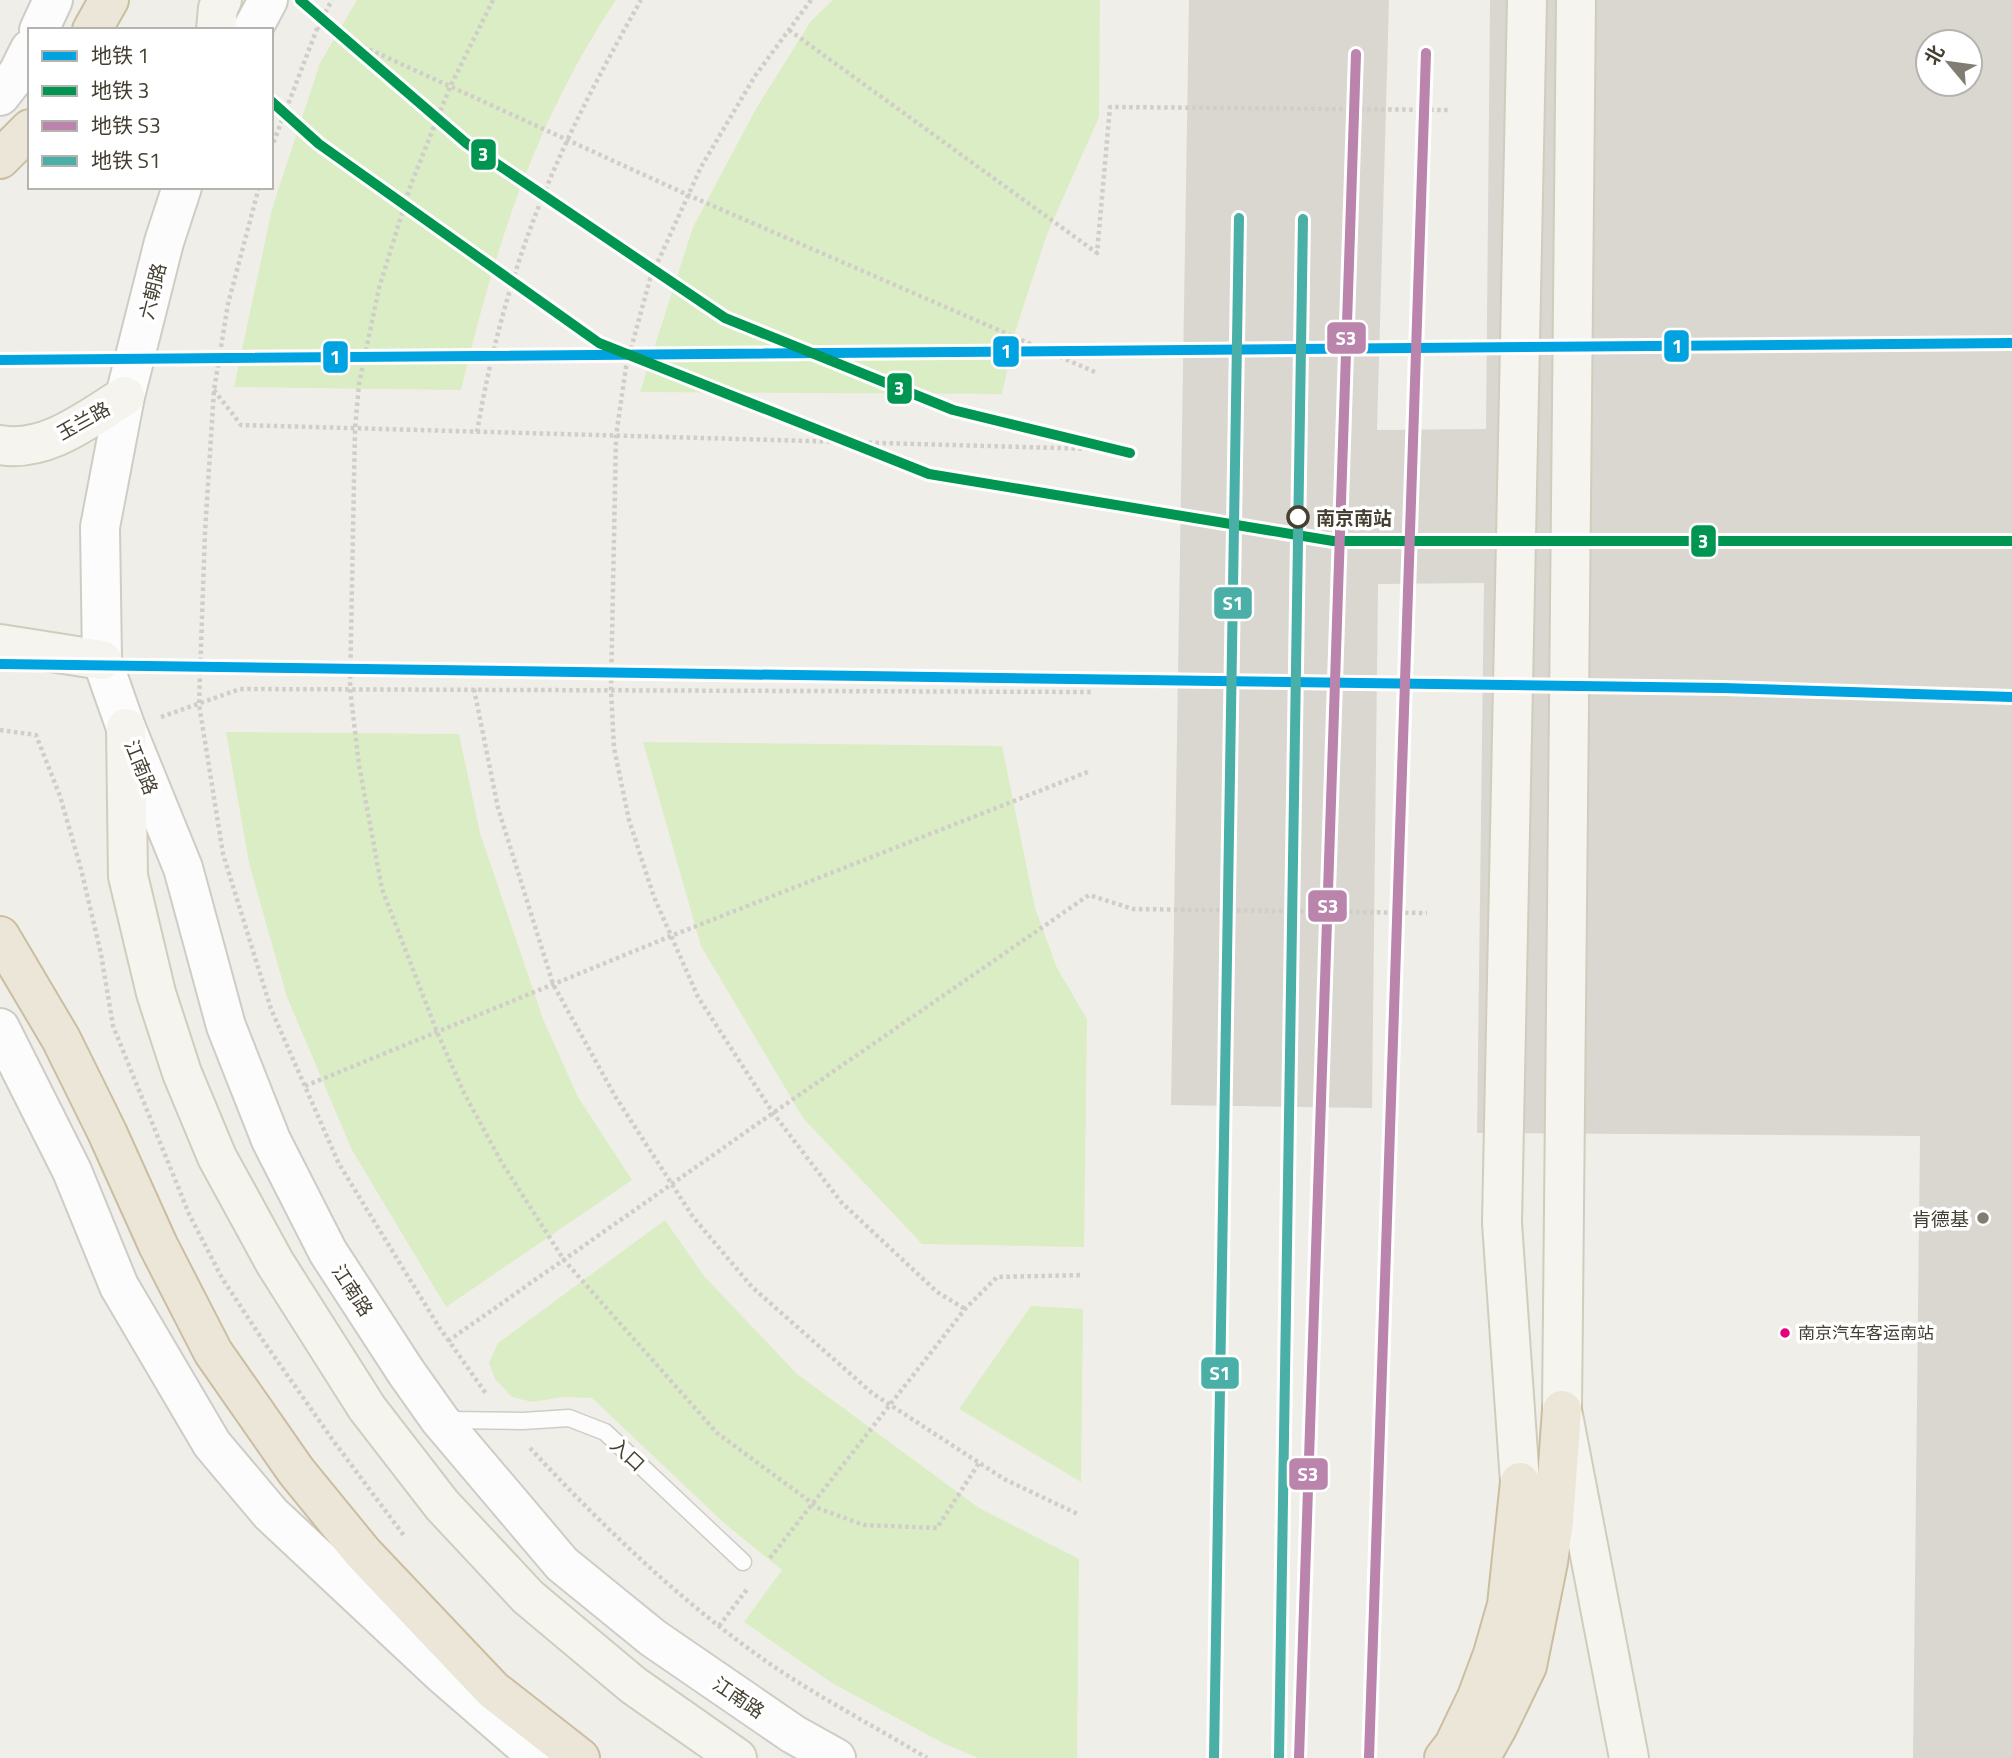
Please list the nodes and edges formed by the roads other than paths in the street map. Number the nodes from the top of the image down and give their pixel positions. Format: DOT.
graph roads {
  1 [pos="53,0"];
  2 [pos="108,0"];
  3 [pos="222,0"];
  4 [pos="268,0"];
  5 [pos="1527,0"];
  6 [pos="1576,0"];
  7 [pos="40,28"];
  8 [pos="93,28"];
  9 [pos="216,28"];
  10 [pos="253,28"];
  11 [pos="28,53"];
  12 [pos="0,96"];
  13 [pos="28,131"];
  14 [pos="0,159"];
  15 [pos="181,189"];
  16 [pos="125,396"];
  17 [pos="0,445"];
  18 [pos="0,644"];
  19 [pos="102,660"];
  20 [pos="126,728"];
  21 [pos="0,936"];
  22 [pos="0,1028"];
  23 [pos="1562,1410"];
  24 [pos="440,1420"];
  25 [pos="1520,1482"];
  26 [pos="743,1562"];
  27 [pos="1540,1595"];
  28 [pos="539,1758"];
  29 [pos="580,1758"];
  30 [pos="737,1758"];
  31 [pos="836,1758"];
  32 [pos="1444,1758"];
  33 [pos="1479,1758"];
  34 [pos="1629,1758"];
  1 -- 7 [label="street"];
  2 -- 8 [label="highway"];
  3 -- 9 [label="main road"];
  4 -- 10 [label="street"];
  5 -- 25 [label="main road"];
  6 -- 23 [label="main road"];
  11 -- 12 [label="street"];
  13 -- 14 [label="highway"];
  15 -- 16 [label="street, 六朝路"];
  16 -- 17 [label="main road, 玉兰路"];
  16 -- 19 [label="street, 六朝路"];
  18 -- 19 [label="main road"];
  19 -- 20 [label="street, 江南路"];
  20 -- 24 [label="street, 江南路"];
  20 -- 30 [label="main road"];
  21 -- 29 [label="highway"];
  22 -- 28 [label="street"];
  23 -- 27 [label="highway"];
  23 -- 34 [label="main road"];
  24 -- 26 [label="lane, 入口"];
  24 -- 31 [label="street, 江南路"];
  25 -- 27 [label="highway"];
  25 -- 32 [label="highway"];
  27 -- 33 [label="highway"];
}
